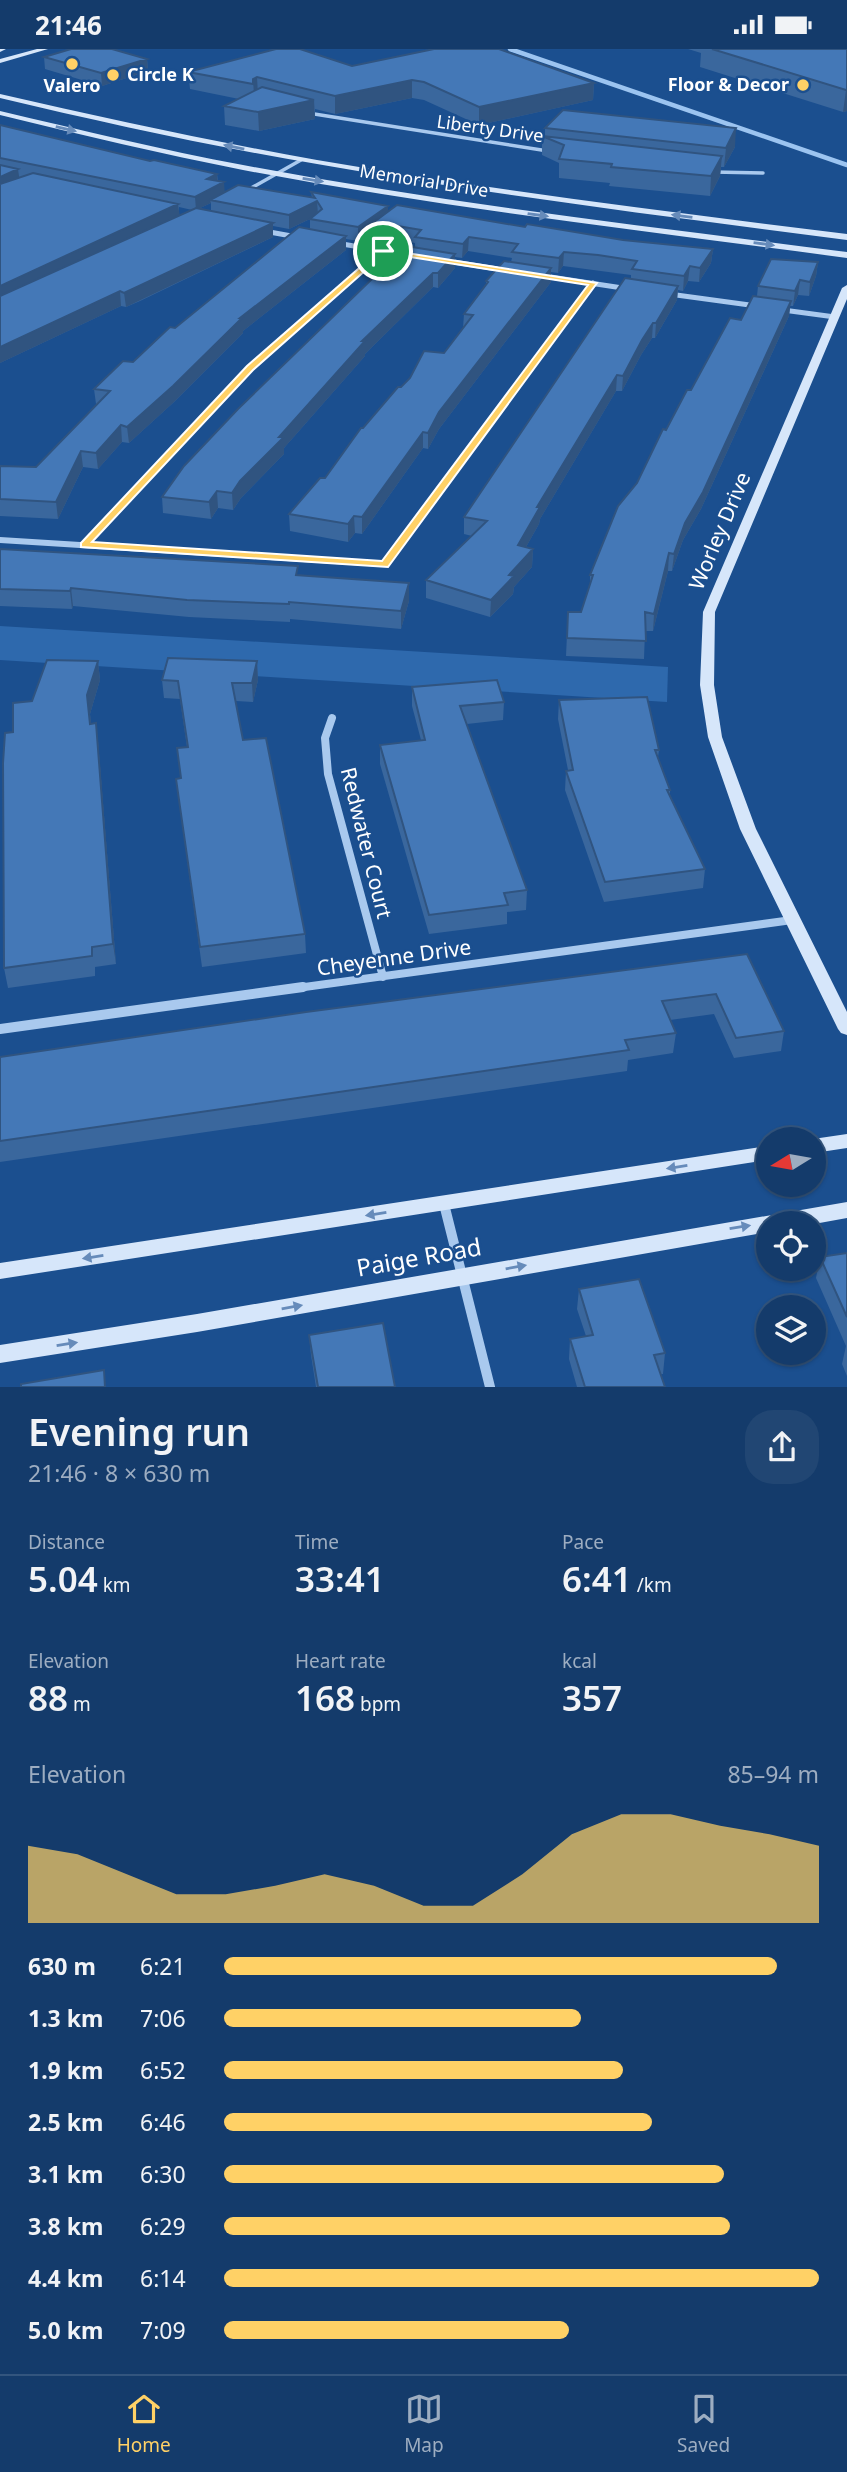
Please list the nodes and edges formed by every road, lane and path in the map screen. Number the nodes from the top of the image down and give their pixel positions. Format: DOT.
graph roads {
  1 [pos="45,49"];
  2 [pos="0,61"];
  3 [pos="0,96"];
  4 [pos="0,113"];
  5 [pos="304,113"];
  6 [pos="550,151"];
  7 [pos="301,160"];
  8 [pos="708,172"];
  9 [pos="763,173"];
  10 [pos="278,174"];
  11 [pos="232,198"];
  12 [pos="255,229"];
  13 [pos="847,237"];
  14 [pos="303,238"];
  15 [pos="330,242"];
  16 [pos="383,251"];
  17 [pos="409,255"];
  18 [pos="847,255"];
  19 [pos="435,259"];
  20 [pos="513,272"];
  21 [pos="540,276"];
  22 [pos="593,283"];
  23 [pos="847,288"];
  24 [pos="632,289"];
  25 [pos="657,293"];
  26 [pos="768,308"];
  27 [pos="782,310"];
  28 [pos="835,317"];
  29 [pos="0,540"];
  30 [pos="85,545"];
  31 [pos="332,718"];
  32 [pos="792,920"];
  33 [pos="383,977"];
  34 [pos="0,1029"];
  35 [pos="847,1029"];
  36 [pos="847,1141"];
  37 [pos="826,1144"];
  38 [pos="756,1155"];
  39 [pos="444,1204"];
  40 [pos="847,1210"];
  41 [pos="0,1272"];
  42 [pos="462,1277"];
  43 [pos="0,1354"];
  44 [pos="490,1387"];
  1 -- 2 [label="street"];
  7 -- 3 [label="street, Memorial Drive, one-way"];
  4 -- 10 [label="street, Memorial Drive, one-way"];
  5 -- 6 [label="street, Liberty Drive"];
  7 -- 10 [label="street"];
  13 -- 7 [label="street, Memorial Drive, one-way"];
  8 -- 9 [label="street"];
  10 -- 11 [label="street"];
  10 -- 18 [label="street, Memorial Drive, one-way"];
  12 -- 14 [label="street"];
  15 -- 16 [label="street"];
  16 -- 17 [label="street"];
  16 -- 30 [label="street"];
  19 -- 20 [label="street"];
  21 -- 22 [label="street"];
  22 -- 24 [label="street"];
  22 -- 30 [label="street"];
  23 -- 28 [label="street, Worley Drive"];
  25 -- 26 [label="street"];
  27 -- 28 [label="street"];
  28 -- 32 [label="street, Worley Drive"];
  29 -- 30 [label="street"];
  31 -- 33 [label="street, Redwater Court"];
  32 -- 33 [label="street, Cheyenne Drive"];
  32 -- 35 [label="street, Worley Drive"];
  33 -- 34 [label="street, Cheyenne Drive"];
  36 -- 37 [label="street"];
  38 -- 39 [label="street, one-way"];
  39 -- 41 [label="street, one-way"];
  39 -- 42 [label="street"];
  42 -- 40 [label="street, Paige Road, one-way"];
  43 -- 42 [label="street, Paige Road, one-way"];
  42 -- 44 [label="street"];
}
